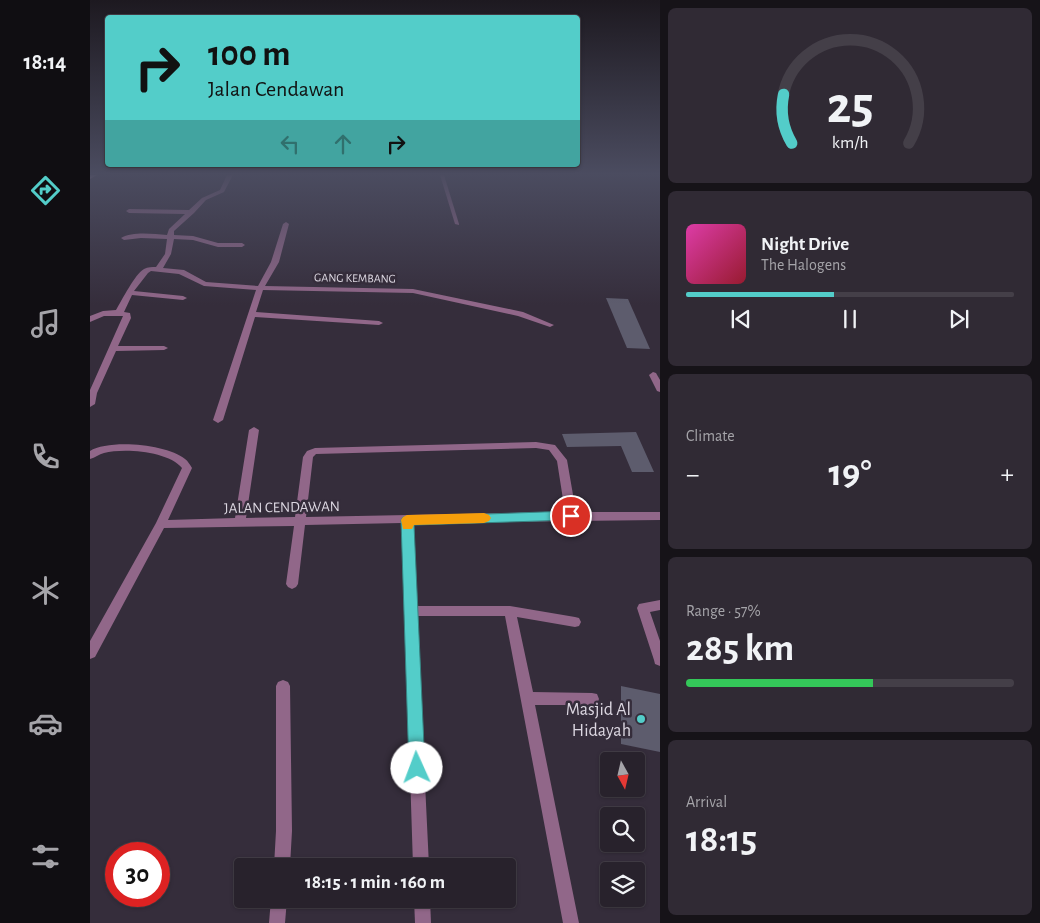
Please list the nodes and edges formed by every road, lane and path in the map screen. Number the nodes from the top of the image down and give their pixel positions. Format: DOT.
graph roads {
  1 [pos="185,218"];
  2 [pos="455,218"];
  3 [pos="286,224"];
  4 [pos="457,224"];
  5 [pos="124,238"];
  6 [pos="172,238"];
  7 [pos="242,246"];
  8 [pos="159,269"];
  9 [pos="260,288"];
  10 [pos="129,293"];
  11 [pos="183,298"];
  12 [pos="119,313"];
  13 [pos="251,314"];
  14 [pos="90,320"];
  15 [pos="379,322"];
  16 [pos="550,325"];
  17 [pos="164,348"];
  18 [pos="113,349"];
  19 [pos="653,375"];
  20 [pos="660,389"];
  21 [pos="90,404"];
  22 [pos="218,420"];
  23 [pos="254,430"];
  24 [pos="95,450"];
  25 [pos="90,456"];
  26 [pos="571,516"];
  27 [pos="660,516"];
  28 [pos="407,520"];
  29 [pos="240,522"];
  30 [pos="301,522"];
  31 [pos="161,524"];
  32 [pos="292,584"];
  33 [pos="660,605"];
  34 [pos="411,611"];
  35 [pos="510,611"];
  36 [pos="575,622"];
  37 [pos="90,653"];
  38 [pos="660,660"];
  39 [pos="283,686"];
  40 [pos="526,698"];
  41 [pos="592,699"];
  42 [pos="282,858"];
  43 [pos="421,858"];
  44 [pos="278,908"];
  45 [pos="422,908"];
  46 [pos="277,923"];
  47 [pos="423,923"];
  48 [pos="571,923"];
  1 -- 6 [label="street"];
  2 -- 4 [label="lane"];
  3 -- 9 [label="street"];
  5 -- 6 [label="street"];
  6 -- 7 [label="street"];
  6 -- 8 [label="street"];
  8 -- 9 [label="street, GANG KEMBANG"];
  8 -- 10 [label="street"];
  9 -- 13 [label="street"];
  9 -- 16 [label="street, GANG KEMBANG"];
  10 -- 11 [label="street"];
  10 -- 12 [label="street"];
  12 -- 14 [label="street"];
  12 -- 18 [label="street"];
  13 -- 15 [label="street"];
  13 -- 22 [label="street"];
  17 -- 18 [label="street"];
  18 -- 21 [label="street"];
  19 -- 20 [label="street"];
  23 -- 29 [label="street"];
  24 -- 25 [label="street"];
  24 -- 31 [label="street"];
  26 -- 27 [label="street, JALAN CENDAWAN"];
  26 -- 28 [label="street, JALAN CENDAWAN"];
  26 -- 30 [label="street"];
  28 -- 30 [label="street, JALAN CENDAWAN"];
  28 -- 34 [label="street"];
  29 -- 30 [label="street, JALAN CENDAWAN"];
  29 -- 31 [label="street, JALAN CENDAWAN"];
  30 -- 32 [label="street"];
  31 -- 37 [label="street"];
  33 -- 38 [label="street"];
  34 -- 35 [label="street"];
  34 -- 43 [label="street"];
  35 -- 36 [label="street"];
  35 -- 40 [label="street"];
  39 -- 42 [label="street"];
  40 -- 41 [label="street"];
  40 -- 48 [label="street"];
  44 -- 46 [label="street"];
  45 -- 47 [label="street"];
}
